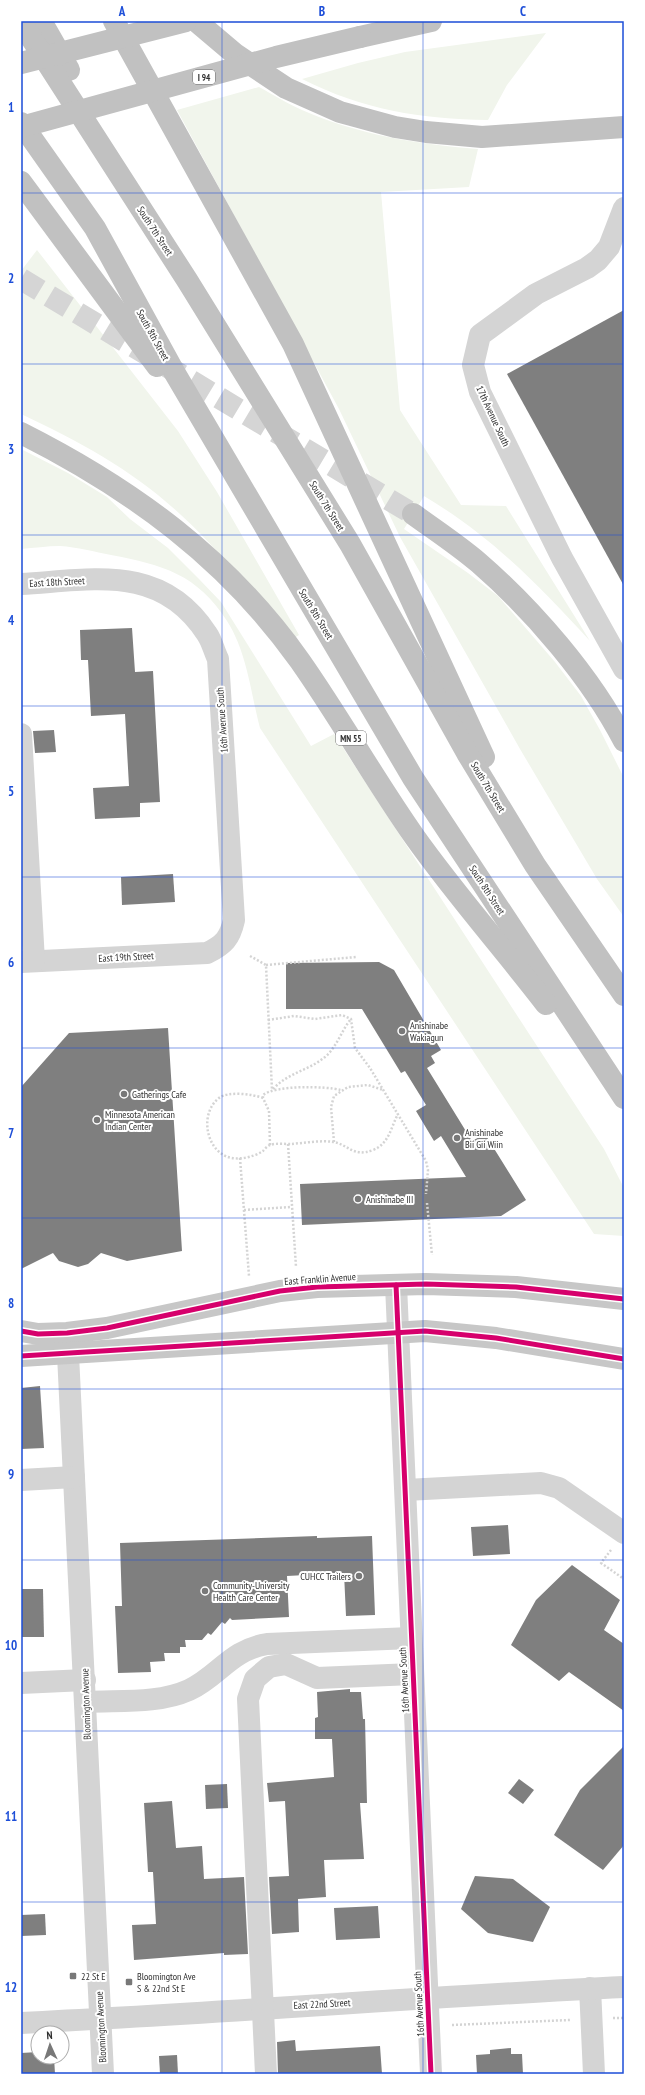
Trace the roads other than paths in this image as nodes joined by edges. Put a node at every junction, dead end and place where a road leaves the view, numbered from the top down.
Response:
1 (41, 21) edge
2 (114, 21) edge
3 (186, 21) edge
4 (196, 21) edge
5 (431, 21) edge
6 (21, 22) edge
7 (21, 63) edge
8 (21, 123) edge
9 (21, 127) edge
10 (624, 127) edge
11 (21, 182) edge
12 (624, 208) edge
13 (187, 280) junction
14 (21, 433) edge
15 (223, 456) junction
16 (413, 514) tunnel mouth
17 (93, 580) joint
18 (21, 584) edge
19 (624, 669) edge
20 (21, 734) edge
21 (624, 741) edge
22 (22, 774) edge
23 (534, 865) junction
24 (227, 941) joint
25 (28, 961) edge
26 (624, 995) edge
27 (624, 1098) edge
28 (624, 1103) edge
29 (396, 1285) junction
30 (624, 1299) edge
31 (21, 1331) edge
32 (397, 1334) junction
33 (67, 1344) junction
34 (21, 1356) edge
35 (624, 1359) edge
36 (74, 1477) junction
37 (21, 1480) edge
38 (406, 1490) junction
39 (618, 1540) edge
40 (411, 1638) junction
41 (413, 1674) junction
42 (85, 1680) junction
43 (21, 1683) edge
44 (86, 1702) junction
45 (624, 1987) edge
46 (590, 1988) junction
47 (428, 1998) junction
48 (263, 2008) junction
49 (101, 2019) junction
50 (21, 2023) edge
51 (103, 2074) edge
52 (266, 2074) edge
53 (431, 2074) edge
54 (594, 2074) edge

1 - 13 highway
2 - 23 highway
3 - 7 highway, bridge
4 - 10 highway
5 - 9 highway, I 94, bridge
6 - 13 highway, South 7th Street
8 - 15 highway, South 8th Street
11 - 15 highway
12 - 19 street, 17th Avenue South
13 - 23 highway, South 7th Street
14 - 28 highway, MN 55
15 - 27 highway, South 8th Street
16 - 21 highway
17 - 18 street, East 18th Street
17 - 24 street, 16th Avenue South
20 - 22 street
22 - 25 street
23 - 26 highway, South 7th Street
24 - 25 street, East 19th Street
29 - 30 main road, East Franklin Avenue
29 - 32 street, 16th Avenue South
29 - 33 main road, East Franklin Avenue
31 - 33 main road, East Franklin Avenue
32 - 33 main road, East Franklin Avenue
32 - 35 main road, East Franklin Avenue
32 - 38 street, 16th Avenue South
33 - 34 main road, East Franklin Avenue
33 - 36 street, Bloomington Avenue
36 - 37 street
36 - 42 street, Bloomington Avenue
38 - 39 street
38 - 40 street, 16th Avenue South
40 - 41 street, 16th Avenue South
40 - 44 street
41 - 47 street, 16th Avenue South
41 - 48 street
42 - 43 street
42 - 44 street, Bloomington Avenue
44 - 49 street, Bloomington Avenue
45 - 46 street, East 22nd Street
46 - 47 street, East 22nd Street
46 - 54 street
47 - 48 street, East 22nd Street
47 - 53 street, 16th Avenue South
48 - 49 street, East 22nd Street
48 - 52 street
49 - 50 street, East 22nd Street
49 - 51 street, Bloomington Avenue

